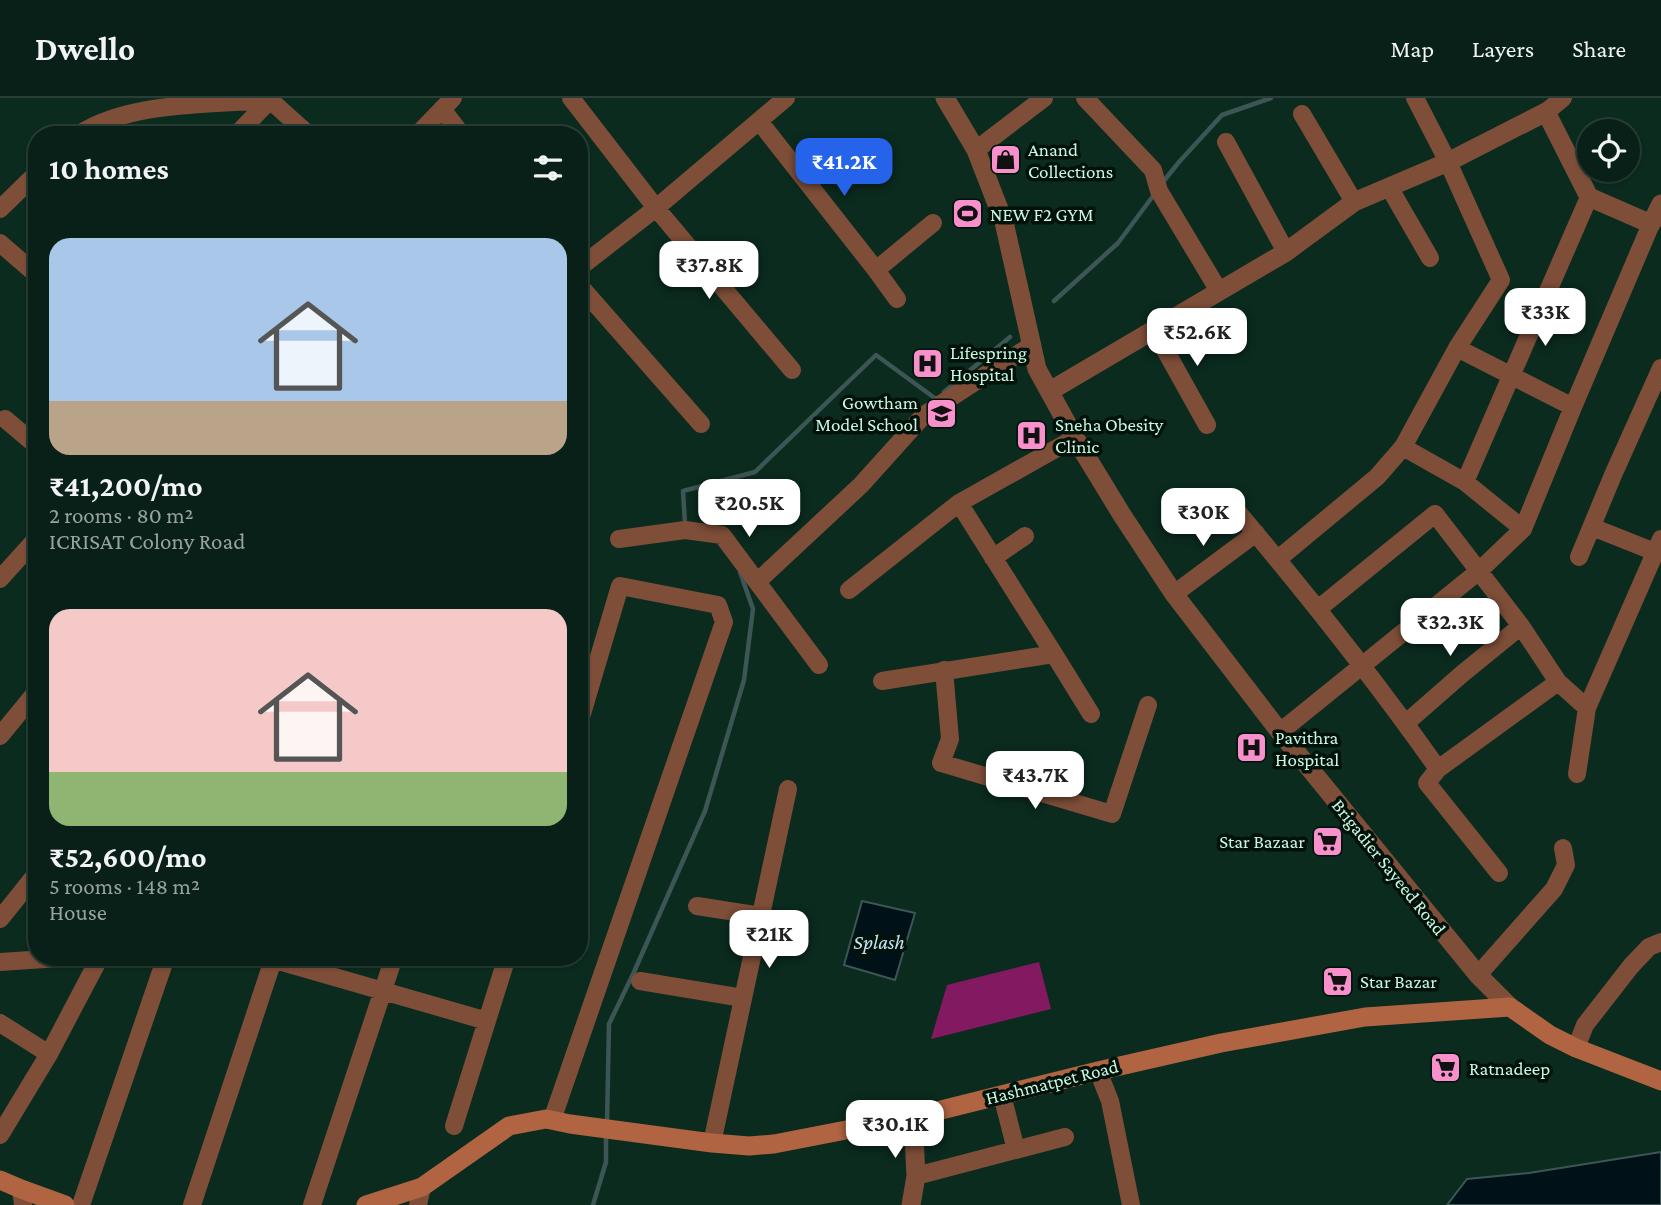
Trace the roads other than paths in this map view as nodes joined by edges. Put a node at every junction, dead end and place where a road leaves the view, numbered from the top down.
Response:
1 (571, 98) edge
2 (786, 98) edge
3 (945, 98) edge
4 (1044, 98) edge
5 (1085, 98) edge
6 (1415, 98) edge
7 (1563, 98) edge
8 (271, 99) edge
9 (447, 104) edge
10 (1546, 112) junction
11 (1302, 114) dead end
12 (759, 121) junction
13 (91, 126) edge
14 (245, 126) edge
15 (300, 126) edge
16 (426, 126) edge
17 (458, 126) edge
18 (1226, 142) dead end
19 (976, 150) junction
20 (1448, 162) junction
21 (28, 182) edge
22 (1389, 187) junction
23 (1589, 197) junction
24 (1354, 202) junction
25 (1661, 204) edge
26 (656, 208) junction
27 (0, 209) edge
28 (933, 223) dead end
29 (1651, 224) junction
30 (0, 243) edge
31 (1286, 253) junction
32 (1430, 258) dead end
33 (588, 261) edge
34 (28, 267) edge
35 (876, 271) junction
36 (1219, 291) junction
37 (588, 295) edge
38 (897, 299) dead end
39 (1154, 330) junction
40 (1032, 345) junction
41 (1457, 348) junction
42 (1661, 368) edge
43 (792, 370) dead end
44 (1512, 377) junction
45 (1050, 391) junction
46 (1656, 391) edge
47 (1573, 407) junction
48 (5, 419) dead end
49 (701, 424) dead end
50 (1207, 425) dead end
51 (28, 438) edge
52 (1075, 438) junction
53 (1403, 447) junction
54 (1465, 482) junction
55 (959, 503) junction
56 (1236, 510) dead end
57 (1591, 527) junction
58 (1523, 529) junction
59 (1256, 533) junction
60 (1025, 536) dead end
61 (619, 539) dead end
62 (1658, 545) edge
63 (28, 548) edge
64 (1579, 557) dead end
65 (993, 558) junction
66 (1278, 559) junction
67 (1479, 571) junction
68 (0, 579) edge
69 (758, 582) junction
70 (849, 590) dead end
71 (1174, 594) junction
72 (1318, 609) junction
73 (1521, 626) junction
74 (1054, 654) junction
75 (819, 665) dead end
76 (1361, 666) junction
77 (944, 670) junction
78 (882, 681) dead end
79 (1558, 682) junction
80 (588, 694) edge
81 (28, 702) edge
82 (1148, 705) dead end
83 (1587, 708) junction
84 (1091, 714) dead end
85 (1406, 723) junction
86 (1280, 732) junction
87 (0, 736) edge
88 (1438, 769) junction
89 (1577, 774) dead end
90 (788, 789) dead end
91 (1563, 848) dead end
92 (1499, 873) dead end
93 (28, 884) edge
94 (697, 906) dead end
95 (761, 916) junction
96 (0, 919) edge
97 (1661, 942) edge
98 (28, 960) edge
99 (0, 962) edge
100 (95, 966) edge
101 (163, 966) edge
102 (268, 966) edge
103 (298, 966) edge
104 (391, 966) edge
105 (504, 966) edge
106 (1478, 975) junction
107 (640, 981) dead end
108 (384, 991) junction
109 (743, 998) junction
110 (1510, 1007) junction
111 (487, 1021) junction
112 (0, 1023) edge
113 (1576, 1048) junction
114 (49, 1054) junction
115 (1098, 1070) junction
116 (1661, 1081) edge
117 (1002, 1095) junction
118 (912, 1117) junction
119 (561, 1122) junction
120 (454, 1126) dead end
121 (0, 1135) edge
122 (1065, 1138) dead end
123 (712, 1143) junction
124 (1016, 1150) junction
125 (916, 1176) junction
126 (0, 1180) edge
127 (420, 1196) edge
128 (22, 1197) edge
129 (65, 1205) edge
130 (81, 1205) edge
131 (192, 1205) edge
132 (312, 1205) edge
133 (366, 1205) edge
134 (911, 1205) edge
135 (1131, 1205) edge

1 - 26 street
2 - 12 street
3 - 19 street, Brigadier Sayeed Road
4 - 19 street
5 - 36 street
6 - 20 street
7 - 10 street
8 - 13 street
8 - 14 street
8 - 15 street
9 - 16 street
9 - 17 street
10 - 20 street
10 - 23 street
11 - 24 street
12 - 26 street
12 - 35 street
18 - 31 street
19 - 40 street, Brigadier Sayeed Road
20 - 22 street
20 - 41 street
21 - 27 street
22 - 24 street
22 - 32 street
23 - 29 street
23 - 44 street
24 - 31 street
25 - 29 street
26 - 33 street
26 - 43 street
28 - 35 street
29 - 47 street
30 - 34 street
31 - 36 street
35 - 38 street
36 - 39 street
37 - 49 street
39 - 45 street
39 - 50 street
40 - 45 street, Brigadier Sayeed Road
40 - 69 street
41 - 44 street
41 - 53 street
42 - 46 street
44 - 47 street
44 - 54 street
45 - 52 street, Brigadier Sayeed Road
46 - 57 street
47 - 58 street
48 - 51 street
52 - 55 street
52 - 71 street, Brigadier Sayeed Road
53 - 54 street
53 - 66 street
54 - 58 street
55 - 65 street
55 - 70 street
56 - 59 street
57 - 62 street
57 - 64 street
58 - 67 street
59 - 66 street
59 - 71 street
60 - 65 street
61 - 69 street
62 - 83 street
63 - 68 street
65 - 74 street
66 - 72 street
67 - 72 street
67 - 73 street
67 - 76 street
69 - 75 street
71 - 86 street, Brigadier Sayeed Road
72 - 76 street
73 - 79 street
73 - 85 street
74 - 77 street
74 - 84 street
76 - 85 street
76 - 86 street
77 - 78 street
77 - 82 street
79 - 83 street
79 - 88 street
80 - 119 street
81 - 87 street
83 - 89 street
85 - 88 street
86 - 106 street, Brigadier Sayeed Road
88 - 92 street
90 - 95 street
91 - 106 street
93 - 96 street
94 - 95 street
95 - 109 street
97 - 113 street
98 - 99 street
100 - 114 street
101 - 130 street
102 - 131 street
103 - 108 street
104 - 108 street
105 - 111 street
106 - 110 street, Brigadier Sayeed Road
107 - 109 street
108 - 111 street
108 - 132 street
109 - 123 street
110 - 113 main road
110 - 115 main road, Hashmatpet Road
111 - 120 street
112 - 114 street
113 - 116 main road
114 - 121 street
115 - 117 main road, Hashmatpet Road
115 - 135 street
117 - 118 main road, Hashmatpet Road
117 - 124 street
118 - 123 main road, Hashmatpet Road
118 - 125 street
119 - 123 main road, Hashmatpet Road
119 - 127 main road, Hashmatpet Road
122 - 124 street
124 - 125 street
125 - 134 street
126 - 128 main road
127 - 133 main road, Hashmatpet Road
128 - 129 main road

